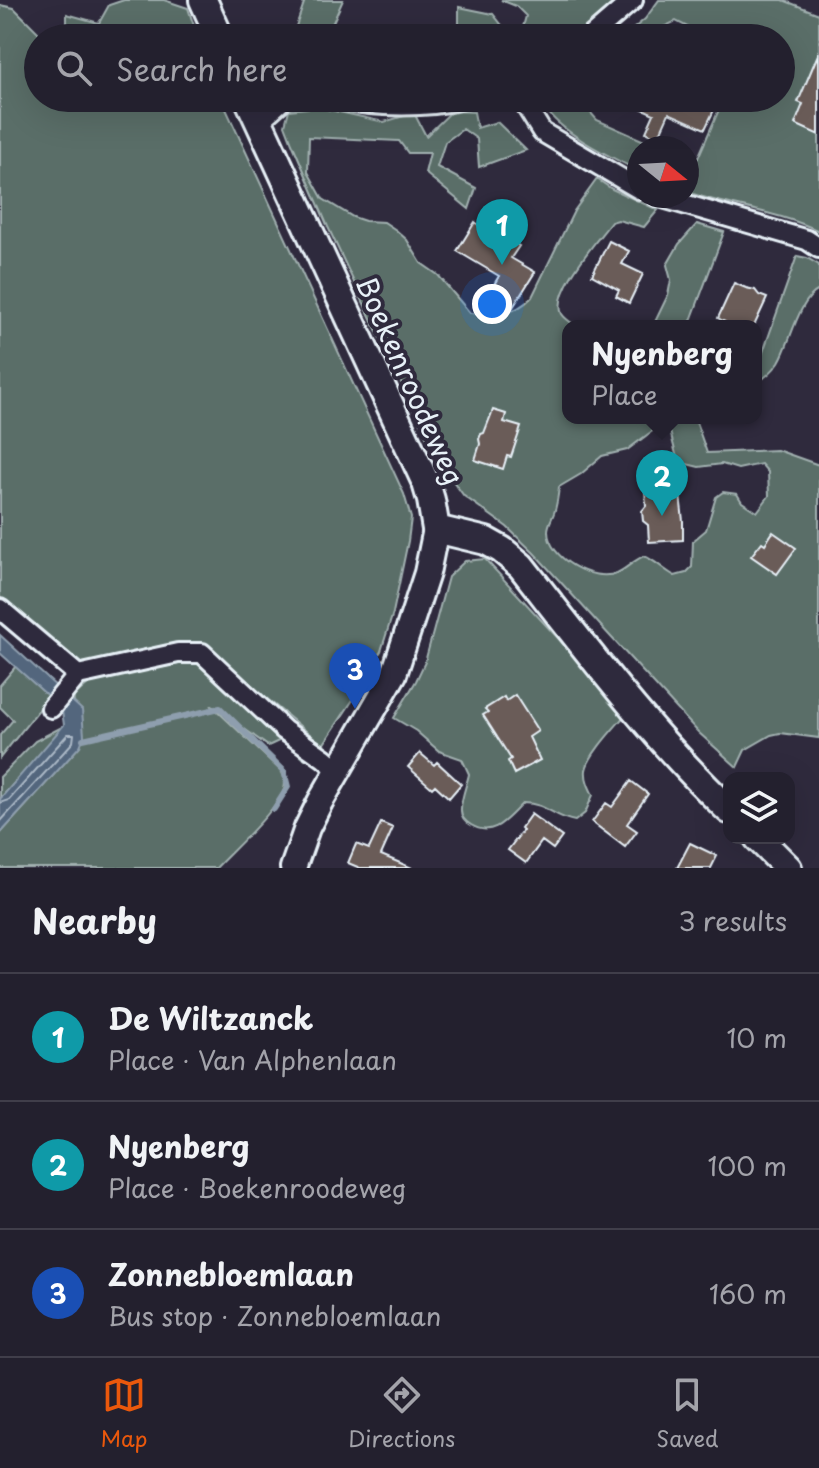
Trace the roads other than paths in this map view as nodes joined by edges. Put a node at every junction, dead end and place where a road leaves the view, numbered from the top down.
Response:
1 (203, 0) edge
2 (633, 0) edge
3 (214, 24) edge
4 (605, 24) edge
5 (254, 112) edge
6 (530, 112) edge
7 (627, 182) edge
8 (697, 208) edge
9 (819, 248) edge
10 (436, 529) junction
11 (0, 609) edge
12 (72, 683) junction
13 (51, 708) dead end
14 (338, 770) junction
15 (723, 804) edge
16 (764, 844) edge
17 (293, 868) edge
18 (788, 868) edge

1 - 3 main road
2 - 4 street
5 - 10 main road, Boekenroodeweg
6 - 7 street
8 - 9 street
10 - 14 street
10 - 15 main road, Boekenroodeweg
11 - 12 street
12 - 13 street
12 - 14 street
14 - 17 street
16 - 18 main road

